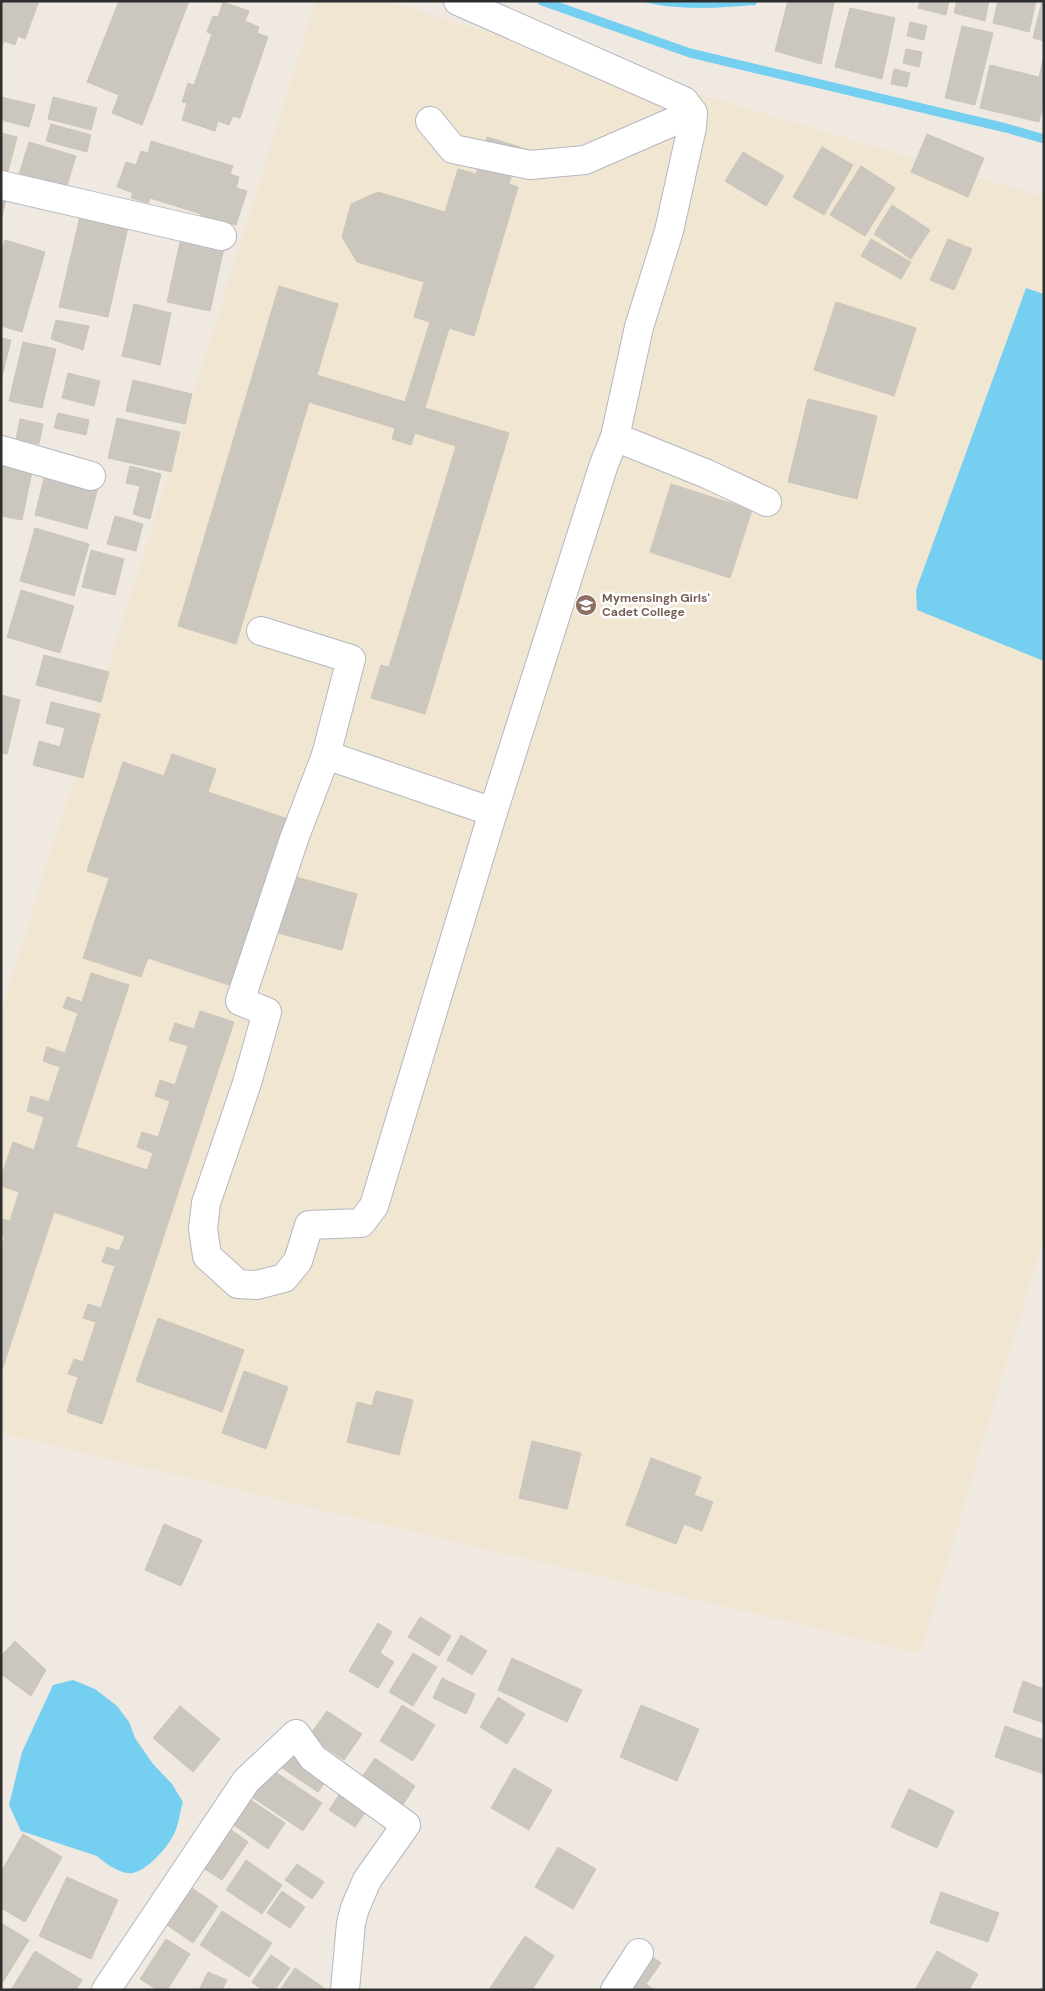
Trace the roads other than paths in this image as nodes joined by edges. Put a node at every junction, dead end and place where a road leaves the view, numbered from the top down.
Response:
1 (458, 1) edge
2 (430, 120) dead end
3 (692, 120) junction
4 (1, 185) edge
5 (222, 236) dead end
6 (615, 437) junction
7 (1, 450) edge
8 (91, 476) dead end
9 (767, 502) dead end
10 (261, 631) dead end
11 (326, 755) junction
12 (493, 812) junction
13 (639, 1953) dead end
14 (106, 1990) edge
15 (345, 1990) edge
16 (614, 1990) edge

1 - 3 street
2 - 3 street
3 - 6 street
4 - 5 street
6 - 9 street
6 - 12 street
7 - 8 street
10 - 11 street
11 - 12 street
11 - 12 street
13 - 16 street
14 - 15 street

